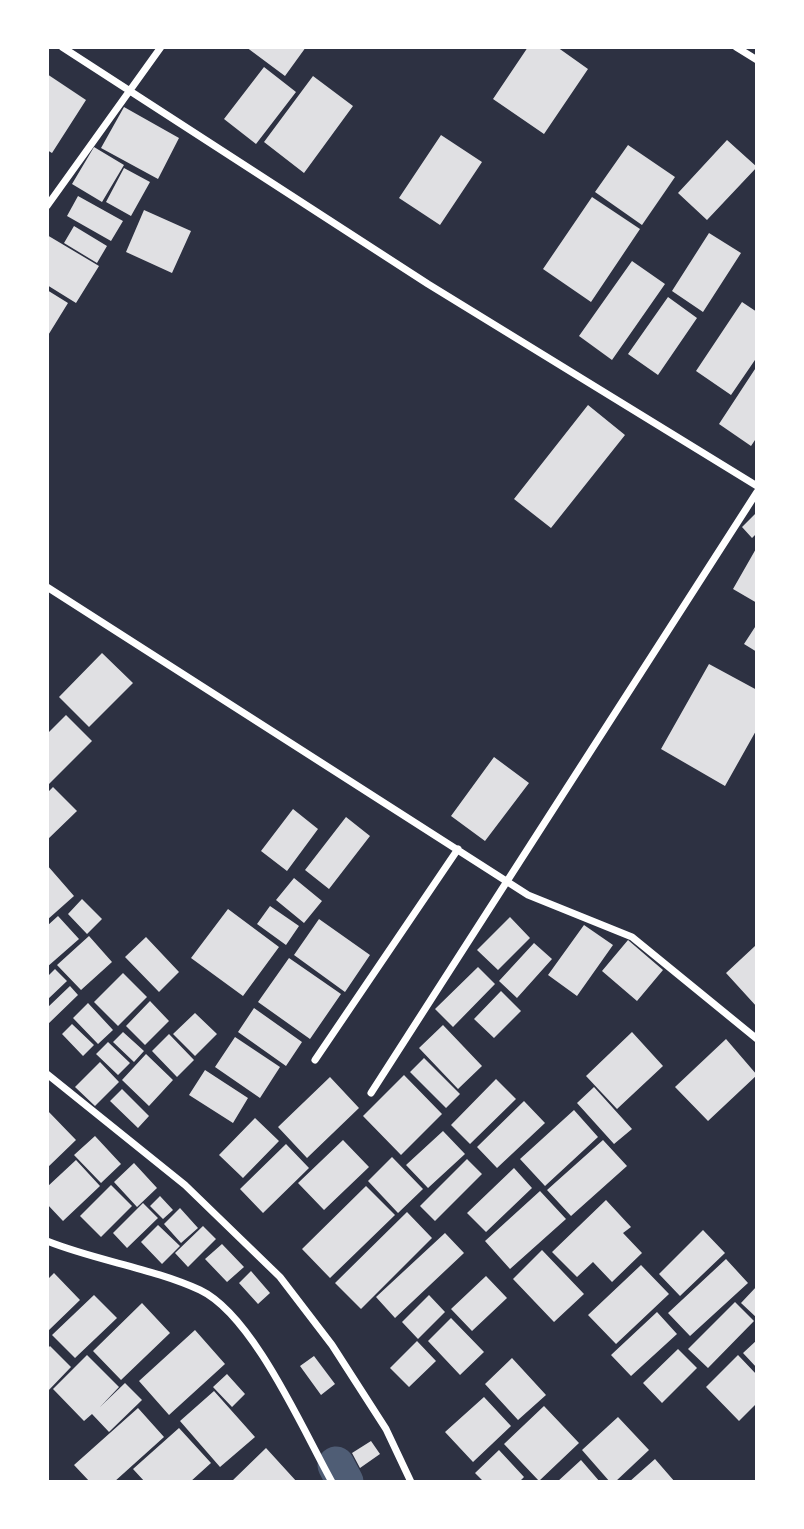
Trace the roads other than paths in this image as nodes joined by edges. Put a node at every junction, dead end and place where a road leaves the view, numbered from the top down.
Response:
1 (62, 47) edge
2 (161, 47) edge
3 (736, 47) edge
4 (757, 60) edge
5 (130, 93) junction
6 (47, 206) edge
7 (757, 486) edge
8 (757, 492) edge
9 (47, 587) edge
10 (458, 849) junction
11 (508, 881) junction
12 (757, 1039) edge
13 (315, 1060) dead end
14 (47, 1073) edge
15 (371, 1093) dead end
16 (47, 1241) edge
17 (332, 1482) edge
18 (411, 1482) edge

1 - 5 street
2 - 5 street
3 - 4 street
5 - 6 street
5 - 7 street
8 - 11 street
9 - 10 street
10 - 11 street
10 - 13 street
11 - 12 street
11 - 15 street
14 - 18 street
16 - 17 street

